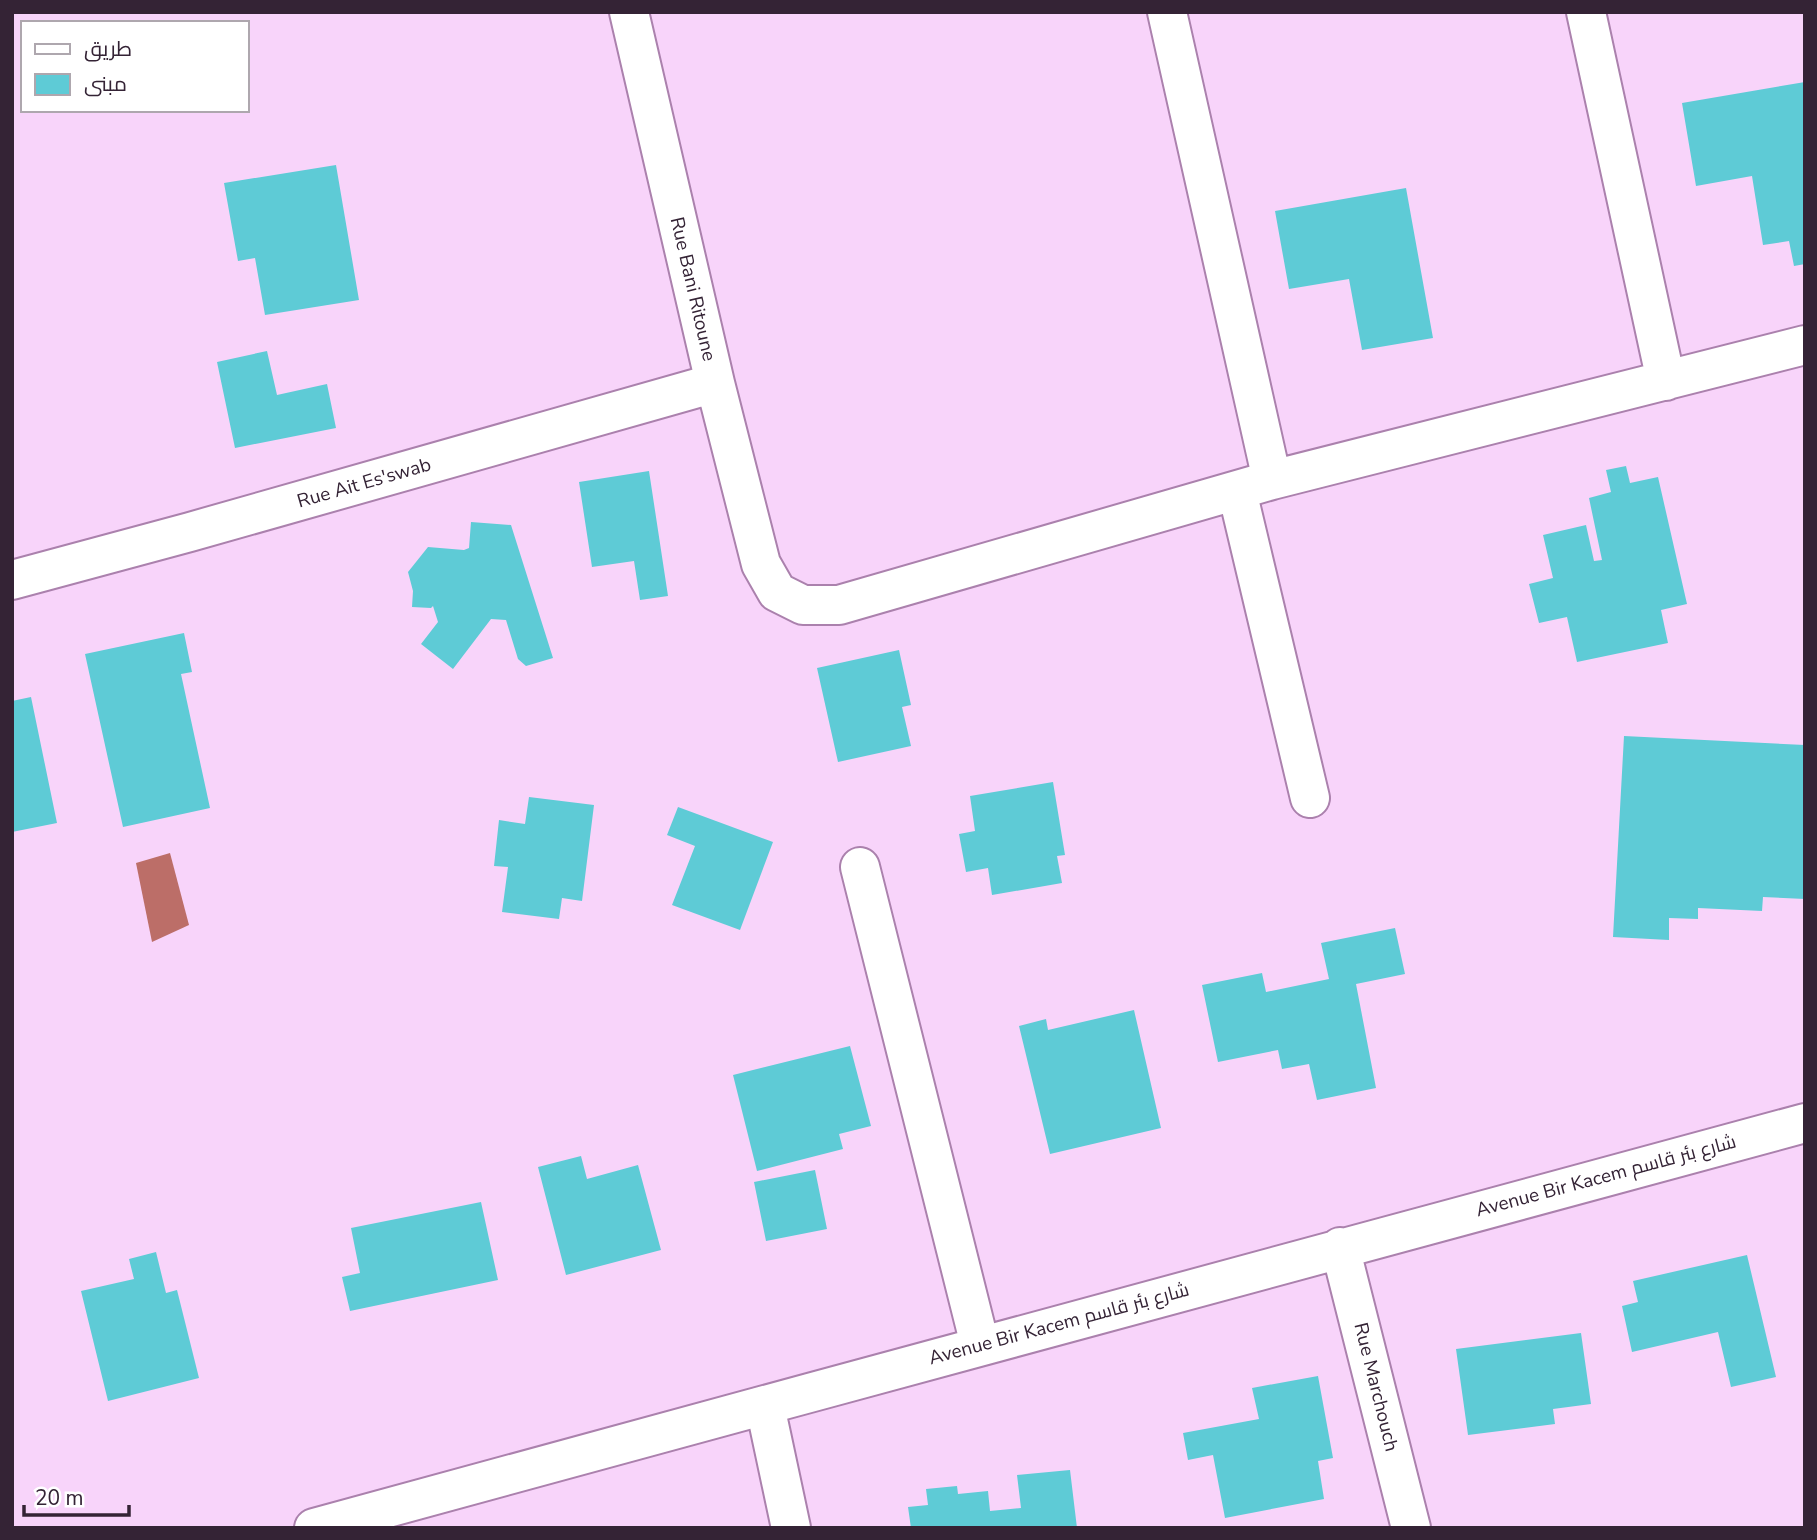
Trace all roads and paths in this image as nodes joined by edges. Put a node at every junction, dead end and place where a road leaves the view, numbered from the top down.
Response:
1 (629, 12) edge
2 (1167, 12) edge
3 (1586, 12) edge
4 (1805, 345) edge
5 (1666, 382) junction
6 (715, 383) junction
7 (1254, 485) junction
8 (12, 580) edge
9 (1310, 799) dead end
10 (860, 867) dead end
11 (1805, 1123) edge
12 (1340, 1247) junction
13 (980, 1345) junction
14 (765, 1406) junction
15 (314, 1528) edge
16 (791, 1528) edge
17 (1411, 1528) edge

1 - 6 street, Rue Bani Ritoune
2 - 7 street
3 - 5 street
4 - 5 street, Rue Bani Ritoune
5 - 7 street, Rue Bani Ritoune
6 - 7 street, Rue Bani Ritoune
6 - 8 street, Rue Ait Es'swab
7 - 9 street
10 - 13 street
11 - 12 street, Avenue Bir Kacem شارع بئر قاسم
12 - 13 street, Avenue Bir Kacem شارع بئر قاسم
12 - 17 street, Rue Marchouch
13 - 14 street, Avenue Bir Kacem شارع بئر قاسم
14 - 15 street, Avenue Bir Kacem شارع بئر قاسم
14 - 16 street

